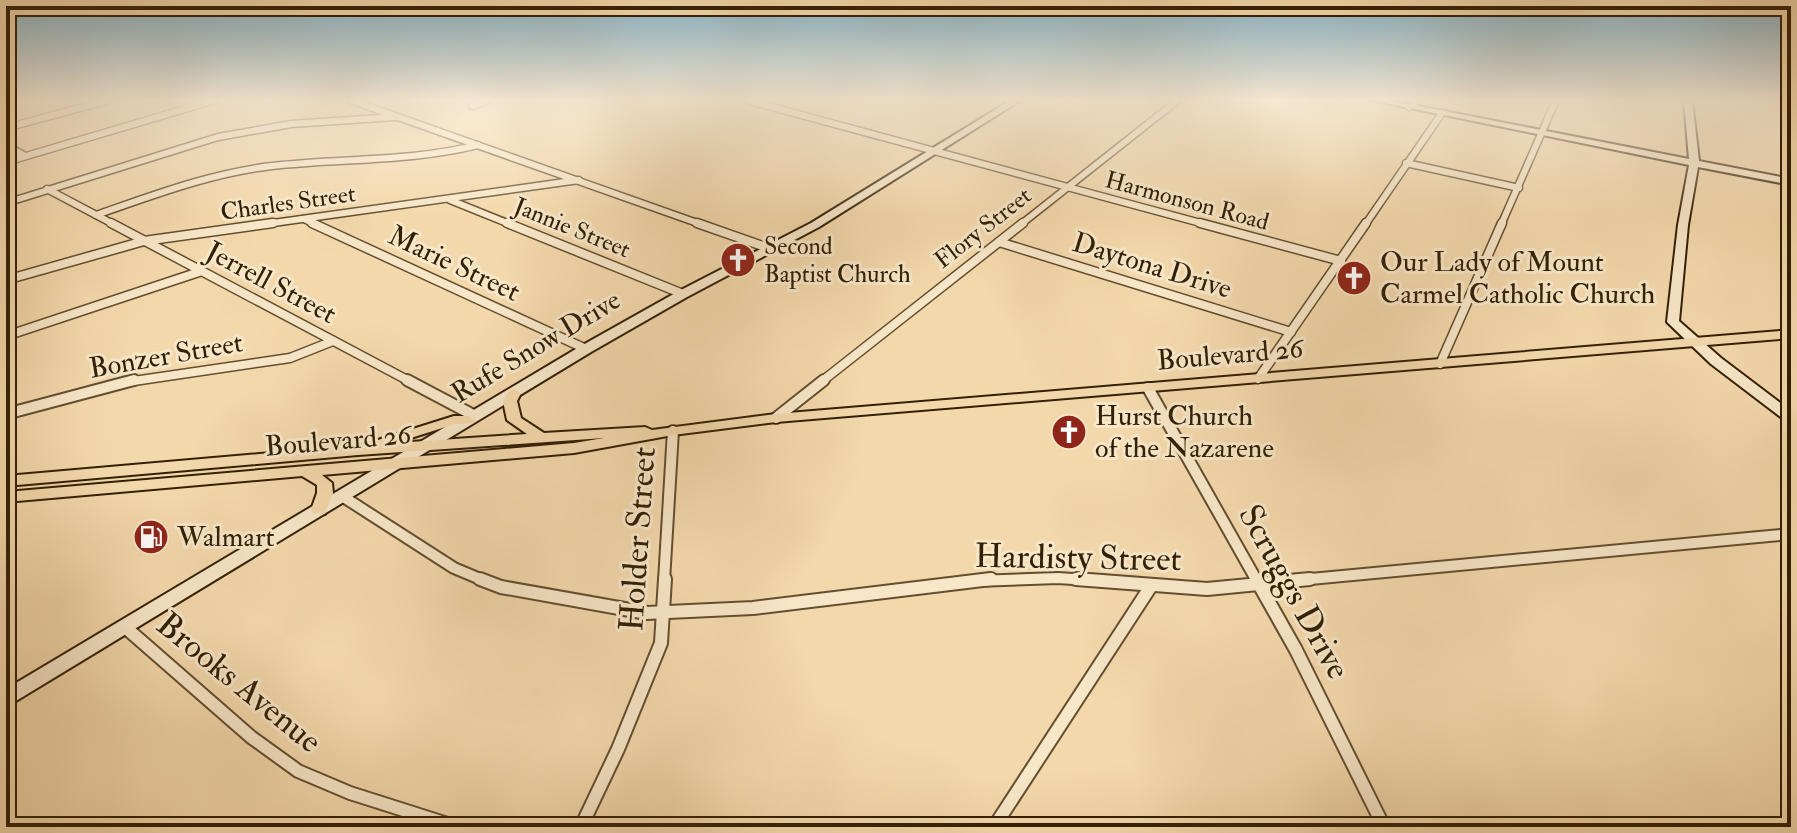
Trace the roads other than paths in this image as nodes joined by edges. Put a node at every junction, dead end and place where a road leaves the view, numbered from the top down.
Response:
1 (83, 139) edge
2 (211, 139) edge
3 (461, 139) edge
4 (890, 139) edge
5 (954, 139) edge
6 (1129, 139) edge
7 (1423, 139) edge
8 (1540, 139) edge
9 (1573, 139) edge
10 (1692, 139) edge
11 (6, 145) edge
12 (478, 145) junction
13 (935, 151) junction
14 (25, 156) junction
15 (6, 162) edge
16 (1406, 163) junction
17 (1694, 163) junction
18 (579, 180) junction
19 (1791, 182) edge
20 (1068, 187) junction
21 (1519, 188) junction
22 (47, 189) junction
23 (447, 199) junction
24 (6, 203) edge
25 (96, 215) junction
26 (304, 219) junction
27 (144, 241) junction
28 (999, 242) junction
29 (771, 249) junction
30 (1341, 261) junction
31 (202, 271) junction
32 (6, 280) edge
33 (683, 294) junction
34 (1291, 332) junction
35 (1791, 334) edge
36 (6, 336) edge
37 (333, 341) junction
38 (1693, 342) junction
39 (586, 349) junction
40 (1440, 364) junction
41 (1258, 379) junction
42 (1148, 388) junction
43 (514, 393) junction
44 (6, 414) edge
45 (472, 418) junction
46 (776, 418) junction
47 (1791, 418) edge
48 (673, 431) junction
49 (542, 437) junction
50 (424, 447) junction
51 (358, 450) junction
52 (400, 461) junction
53 (303, 470) junction
54 (99, 473) junction
55 (6, 481) edge
56 (88, 489) junction
57 (342, 496) junction
58 (6, 497) edge
59 (319, 510) junction
60 (1791, 534) edge
61 (1260, 584) junction
62 (1151, 586) junction
63 (665, 611) junction
64 (125, 627) junction
65 (6, 699) edge
66 (457, 827) edge
67 (581, 827) edge
68 (994, 827) edge
69 (1384, 827) edge

1 - 14 street
2 - 22 street
3 - 12 street
4 - 13 street, Harmonson Road
5 - 13 main road, Rufe Snow Drive
6 - 20 street, Flory Street
7 - 16 street
8 - 21 street
9 - 17 main road
10 - 17 main road
11 - 14 street
12 - 18 street
12 - 25 street
13 - 20 street, Harmonson Road
13 - 29 main road, Rufe Snow Drive
14 - 15 street
16 - 21 street
16 - 30 street
17 - 19 main road
17 - 38 main road
18 - 23 street, Charles Street
18 - 29 street
20 - 28 street, Flory Street
20 - 30 street, Harmonson Road
21 - 40 street
22 - 24 street
22 - 25 street, Jerrell Street
23 - 26 street, Charles Street
23 - 33 street, Jannie Street
25 - 27 street, Jerrell Street
26 - 27 street, Charles Street
26 - 39 street, Marie Street
27 - 31 street, Jerrell Street
27 - 32 street, Charles Street
28 - 34 street, Daytona Drive
28 - 46 street, Flory Street
29 - 33 main road, Rufe Snow Drive
30 - 34 street
31 - 36 street
31 - 37 street, Jerrell Street
33 - 39 main road, Rufe Snow Drive
34 - 41 street
35 - 38 main road, Boulevard 26
37 - 44 street, Bonzer Street
37 - 45 street, Jerrell Street
38 - 40 main road, Boulevard 26
38 - 47 main road
39 - 43 main road, Rufe Snow Drive
40 - 41 main road, Boulevard 26
41 - 42 main road, Boulevard 26
42 - 46 main road, Boulevard 26
42 - 61 street, Scruggs Drive
43 - 45 main road, Rufe Snow Drive
43 - 49 main road
45 - 50 main road, Rufe Snow Drive
45 - 51 main road
46 - 48 main road, Boulevard 26
48 - 49 main road, Boulevard 26
48 - 52 main road, Boulevard 26
48 - 63 street, Holder Street
49 - 50 main road, Boulevard 26
50 - 51 main road, Boulevard 26
50 - 52 main road, Rufe Snow Drive
51 - 54 main road, Boulevard 26
52 - 53 main road, Boulevard 26
52 - 57 main road, Rufe Snow Drive
53 - 56 main road, Boulevard 26
53 - 59 main road
54 - 55 main road, Boulevard 26
54 - 56 main road
56 - 58 main road, Boulevard 26
57 - 59 main road, Rufe Snow Drive
57 - 63 street, Hardisty Street
59 - 64 main road, Rufe Snow Drive
60 - 61 street, Hardisty Street
61 - 62 street, Hardisty Street
61 - 69 street, Scruggs Drive
62 - 63 street, Hardisty Street
62 - 68 street
63 - 67 street, Holder Street
64 - 65 main road, Rufe Snow Drive
64 - 66 street, Brooks Avenue

